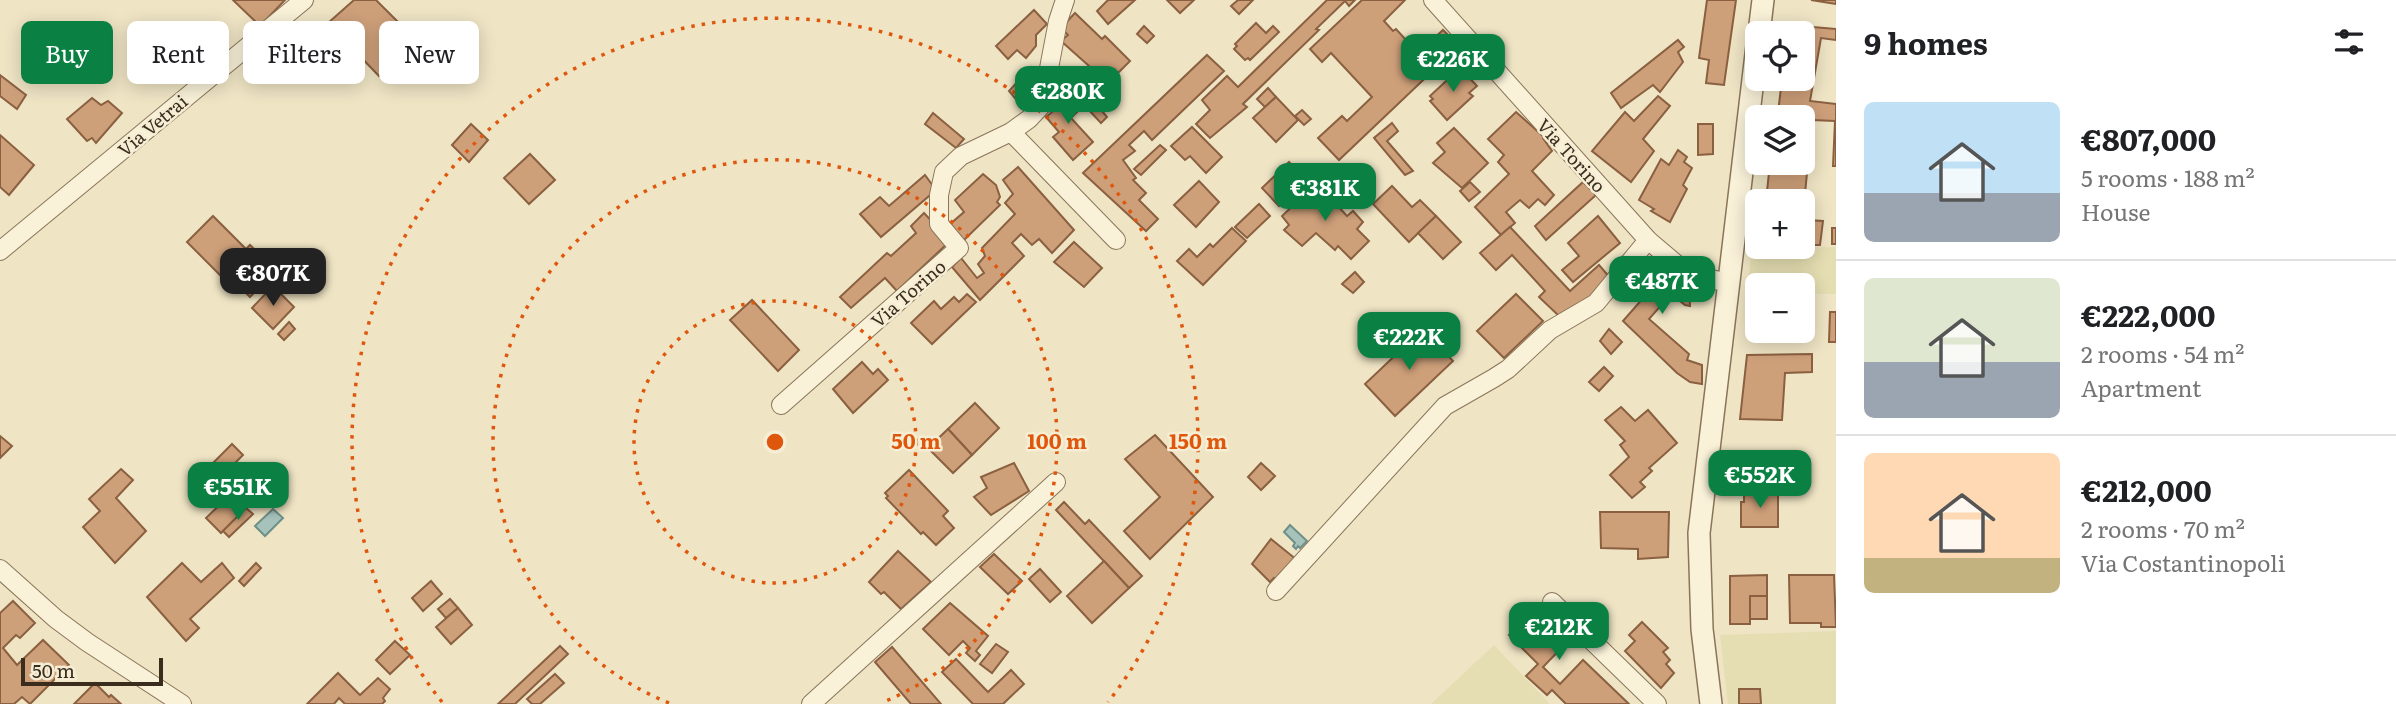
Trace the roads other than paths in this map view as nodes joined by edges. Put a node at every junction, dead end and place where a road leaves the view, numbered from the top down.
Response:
1 (303, 0) edge
2 (1065, 0) edge
3 (1433, 0) edge
4 (1763, 0) edge
5 (1760, 21) edge
6 (1752, 91) edge
7 (1011, 132) junction
8 (1116, 240) dead end
9 (1648, 240) junction
10 (0, 251) edge
11 (1729, 283) junction
12 (780, 405) dead end
13 (1056, 482) dead end
14 (0, 569) edge
15 (1276, 591) dead end
16 (1552, 602) dead end
17 (182, 704) edge
18 (811, 704) edge
19 (1657, 704) edge
20 (1711, 704) edge

1 - 10 street, Via Vetrai
2 - 7 street, Via Torino
3 - 9 street, Via Torino
4 - 5 street
6 - 11 street
7 - 8 street
7 - 12 street, Via Torino
9 - 11 street, Via Torino
9 - 15 street
11 - 20 street
13 - 18 street
14 - 17 street
16 - 19 street

